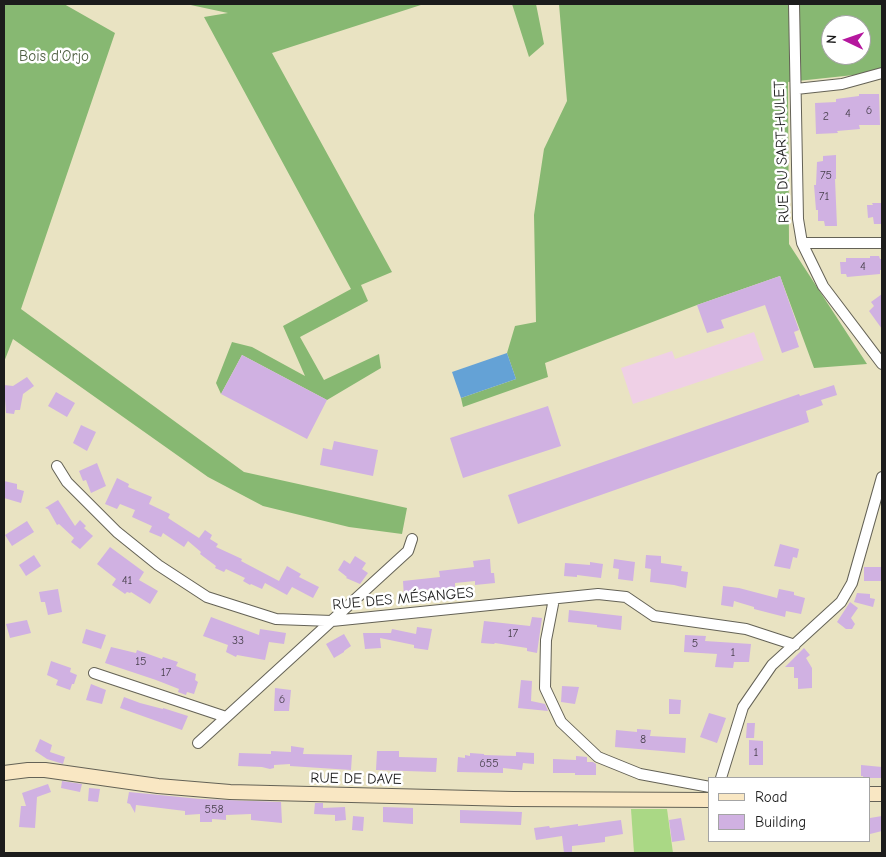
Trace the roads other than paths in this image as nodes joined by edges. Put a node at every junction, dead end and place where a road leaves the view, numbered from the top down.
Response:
1 (794, 4) edge
2 (882, 73) edge
3 (796, 89) junction
4 (882, 243) edge
5 (802, 244) junction
6 (882, 364) edge
7 (57, 466) dead end
8 (882, 477) edge
9 (412, 539) dead end
10 (554, 599) junction
11 (332, 621) junction
12 (795, 645) junction
13 (94, 673) dead end
14 (226, 717) junction
15 (198, 742) dead end
16 (4, 773) edge
17 (721, 777) edge
18 (708, 787) edge
19 (708, 800) edge

1 - 3 street, RUE DU SART-HULET
2 - 3 street
3 - 5 street, RUE DU SART-HULET
4 - 5 street
5 - 6 street, RUE DU SART-HULET
7 - 11 street, RUE DES MÉSANGES
8 - 12 street
9 - 11 street
10 - 11 street, RUE DES MÉSANGES
10 - 12 street, RUE DES MÉSANGES
10 - 18 street
11 - 14 street
12 - 17 street
13 - 14 street
14 - 15 street
16 - 19 main road, RUE DE DAVE

